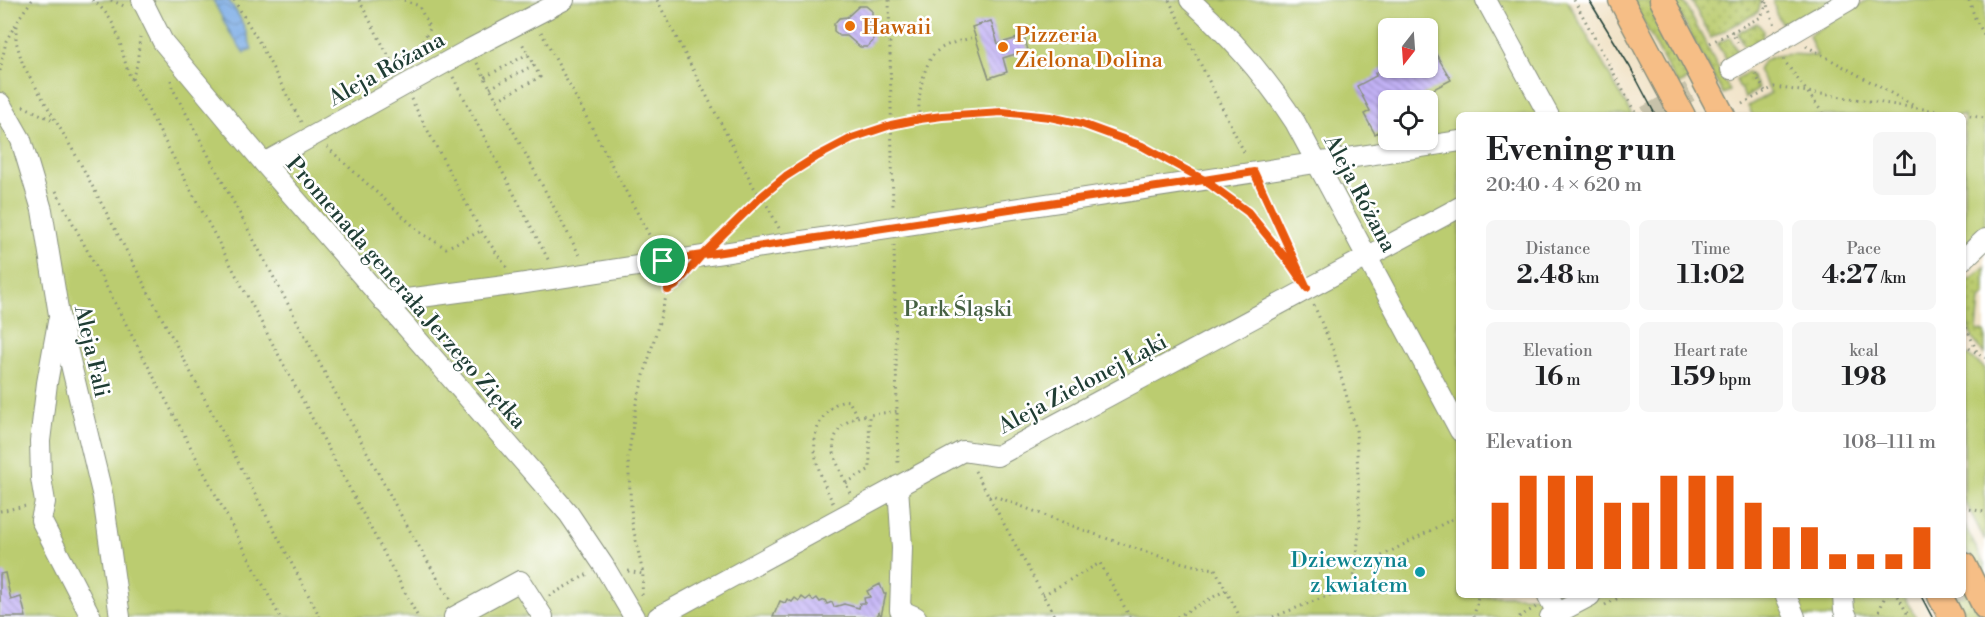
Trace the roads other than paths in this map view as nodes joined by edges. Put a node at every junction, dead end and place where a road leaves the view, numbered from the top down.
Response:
1 (564, 0) edge
2 (1190, 0) edge
3 (1486, 0) edge
4 (1621, 0) edge
5 (1662, 0) edge
6 (1849, 0) edge
7 (146, 8) edge
8 (1731, 69) tunnel mouth
9 (9, 103) edge
10 (1733, 110) edge
11 (1547, 112) edge
12 (1681, 112) edge
13 (1456, 142) edge
14 (1317, 163) junction
15 (264, 164) junction
16 (1456, 209) edge
17 (1985, 239) edge
18 (1368, 256) junction
19 (1966, 257) edge
20 (384, 302) junction
21 (59, 315) junction
22 (1456, 423) edge
23 (898, 486) junction
24 (1966, 569) edge
25 (1549, 598) edge
26 (1586, 598) edge
27 (1787, 598) edge
28 (1843, 598) edge
29 (1941, 598) edge
30 (1985, 607) edge
31 (539, 610) edge
32 (465, 614) edge
33 (1554, 615) edge
34 (91, 617) edge
35 (120, 617) edge
36 (634, 617) edge
37 (658, 617) edge
38 (916, 617) edge
39 (1795, 617) edge
40 (1847, 617) edge
41 (1952, 617) edge

1 - 15 street, Aleja Różana
2 - 14 street, Aleja Różana
3 - 11 street
4 - 12 main road
5 - 10 main road
6 - 8 street
7 - 15 street, Promenada generała Jerzego Ziętka
9 - 21 street, Aleja Fali
13 - 14 street
14 - 18 street, Aleja Różana
14 - 20 street
15 - 20 street, Promenada generała Jerzego Ziętka
16 - 18 street, Aleja Zielonej Łąki
17 - 19 street
18 - 22 street, Aleja Różana
18 - 23 street, Aleja Zielonej Łąki
20 - 36 street, Promenada generała Jerzego Ziętka
21 - 34 street
21 - 35 street, Aleja Fali
23 - 37 street
23 - 38 street
24 - 30 main road
25 - 33 street
26 - 33 street
27 - 39 street
28 - 40 street
29 - 41 main road
31 - 32 street

